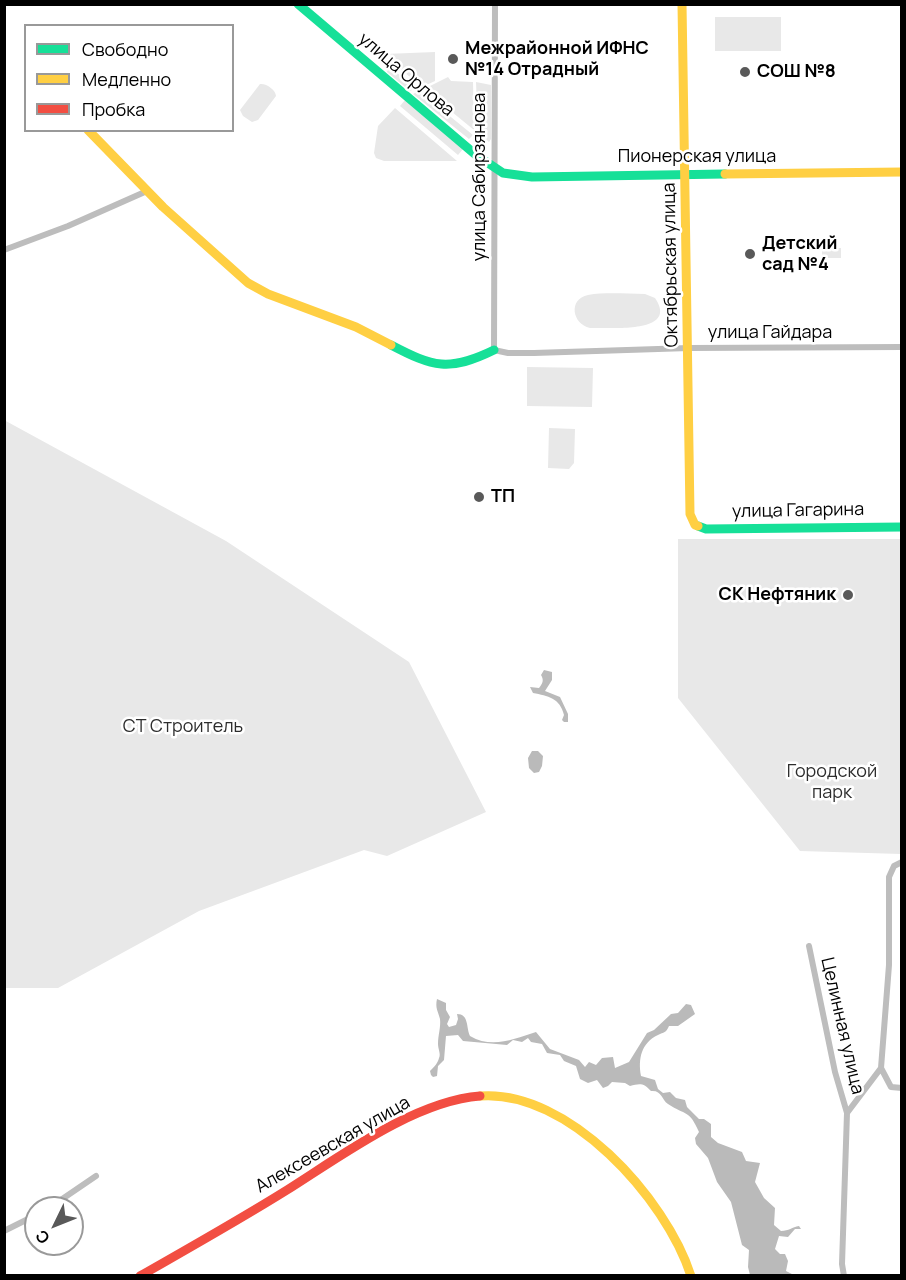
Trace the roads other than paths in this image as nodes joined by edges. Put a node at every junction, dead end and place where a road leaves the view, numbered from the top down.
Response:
1 (298, 4) edge
2 (495, 4) edge
3 (682, 4) edge
4 (90, 132) edge
5 (495, 169) junction
6 (902, 172) edge
7 (686, 174) junction
8 (147, 191) junction
9 (4, 250) edge
10 (902, 347) edge
11 (689, 348) junction
12 (495, 350) junction
13 (695, 525) joint
14 (902, 527) edge
15 (902, 862) edge
16 (809, 946) dead end
17 (881, 1068) junction
18 (902, 1088) edge
19 (847, 1113) junction
20 (96, 1176) dead end
21 (67, 1196) edge
22 (24, 1221) edge
23 (4, 1231) edge
24 (140, 1275) edge
25 (691, 1275) edge
26 (844, 1275) edge

1 - 5 street, улица Орлова
2 - 5 street, улица Сабирзянова
3 - 7 street, Октябрьская улица
4 - 8 street
5 - 7 street, Пионерская улица
5 - 12 street, улица Сабирзянова
6 - 7 street, Пионерская улица
7 - 11 street, Октябрьская улица
8 - 9 street
8 - 12 street
10 - 11 street, улица Гайдара
11 - 12 street, улица Гайдара
11 - 13 street, Октябрьская улица
13 - 14 street, улица Гагарина
15 - 17 street
16 - 19 street, Целинная улица
17 - 18 street
17 - 19 street, Целинная улица
19 - 26 street, Целинная улица
20 - 21 street
22 - 23 street
24 - 25 street, Алексеевская улица

